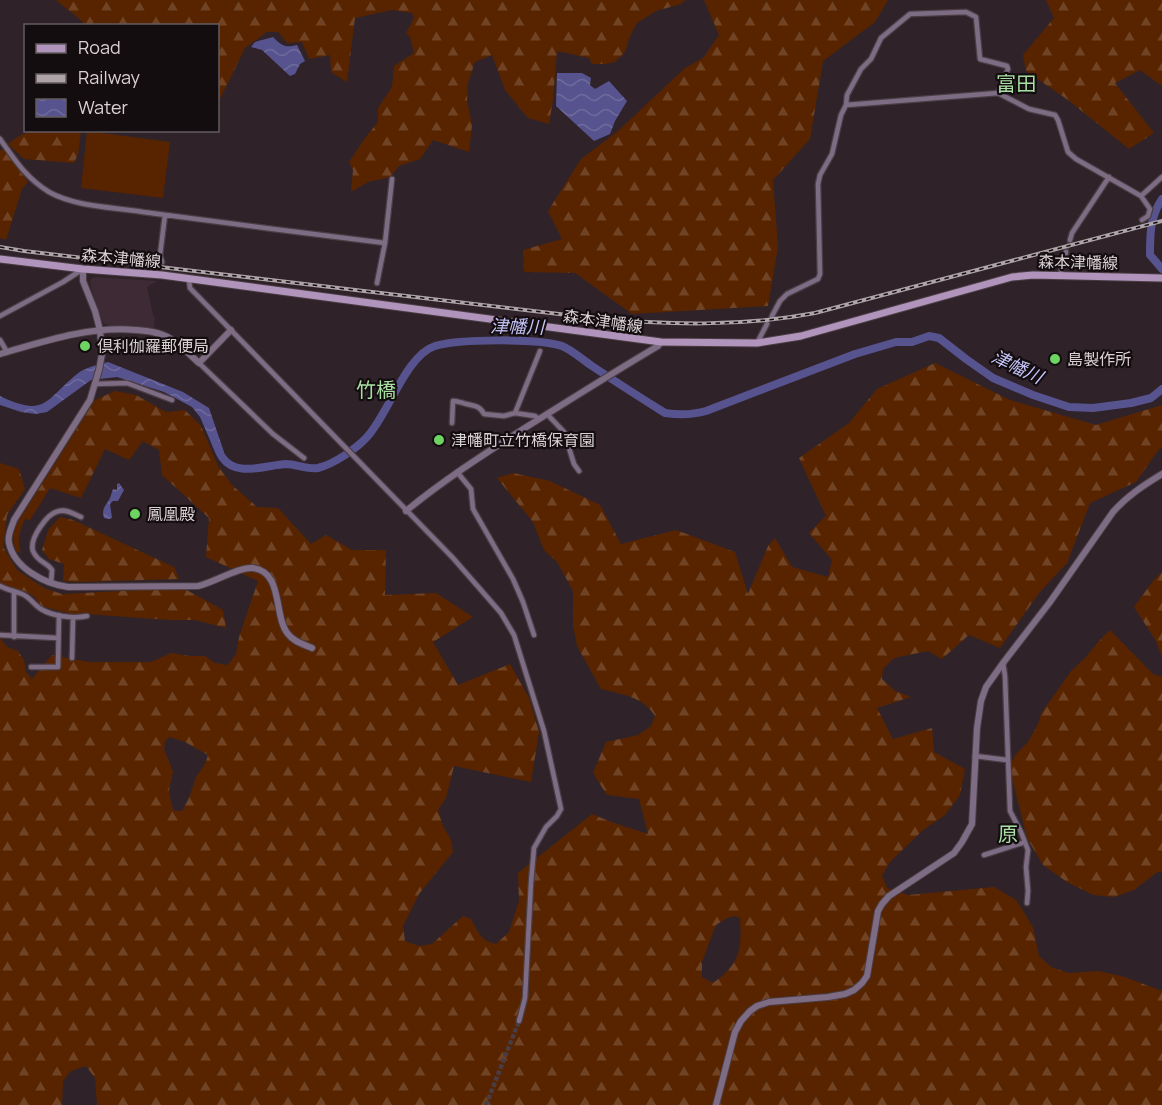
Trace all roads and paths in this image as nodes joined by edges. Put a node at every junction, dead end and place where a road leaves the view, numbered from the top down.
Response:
1 (998, 93) junction
2 (846, 105) junction
3 (0, 138) edge
4 (1109, 177) junction
5 (1162, 177) edge
6 (392, 179) dead end
7 (1141, 196) junction
8 (165, 215) junction
9 (1142, 220) dead end
10 (1070, 240) tunnel mouth
11 (385, 243) junction
12 (1066, 252) tunnel mouth
13 (0, 259) edge
14 (162, 262) dead end
15 (83, 269) junction
16 (1060, 275) junction
17 (1161, 278) edge
18 (189, 280) junction
19 (377, 283) dead end
20 (0, 316) edge
21 (772, 316) dead end
22 (767, 324) dead end
23 (100, 330) junction
24 (231, 330) junction
25 (0, 340) edge
26 (661, 342) junction
27 (757, 343) junction
28 (540, 351) dead end
29 (4, 353) edge
30 (199, 363) junction
31 (95, 384) junction
32 (172, 400) dead end
33 (514, 412) junction
34 (547, 414) junction
35 (539, 419) junction
36 (452, 423) dead end
37 (304, 459) dead end
38 (579, 471) dead end
39 (457, 472) junction
40 (1162, 474) edge
41 (406, 511) junction
42 (81, 517) dead end
43 (51, 583) junction
44 (0, 586) edge
45 (14, 592) junction
46 (59, 615) junction
47 (87, 616) dead end
48 (73, 618) junction
49 (0, 635) edge
50 (534, 635) dead end
51 (14, 637) junction
52 (58, 638) junction
53 (312, 648) dead end
54 (72, 658) dead end
55 (1003, 663) junction
56 (31, 667) dead end
57 (975, 756) junction
58 (1007, 760) junction
59 (1025, 842) junction
60 (984, 855) dead end
61 (1027, 903) dead end
62 (519, 1021) tunnel mouth
63 (716, 1105) edge

1 - 2 street
1 - 2 street
1 - 4 street
2 - 21 street
3 - 8 street
4 - 7 street
4 - 10 street
5 - 7 street
6 - 11 street
7 - 9 street
8 - 11 street
8 - 14 street
11 - 19 street
12 - 16 street
13 - 15 main road, 森本津幡線
15 - 18 main road, 森本津幡線
15 - 20 street
15 - 23 street
16 - 17 main road, 森本津幡線
16 - 27 main road, 森本津幡線
18 - 24 street
18 - 26 main road, 森本津幡線
22 - 27 street
23 - 29 street
23 - 30 street
23 - 31 street
24 - 30 street
24 - 41 street
25 - 29 street
26 - 27 main road, 森本津幡線
26 - 34 street
28 - 33 street
30 - 37 street
31 - 32 street
31 - 43 street
33 - 35 street
33 - 36 street
34 - 35 street
34 - 38 street
35 - 39 street
39 - 41 street
39 - 50 street
40 - 55 street
41 - 62 street
42 - 43 street
43 - 53 street
44 - 45 street
45 - 46 street
45 - 51 street
46 - 48 street
46 - 52 street
47 - 48 street
48 - 54 street
49 - 51 street
51 - 52 street
52 - 56 street
55 - 57 street
55 - 58 street
57 - 58 street
57 - 63 street
58 - 59 street
59 - 60 street
59 - 61 street

